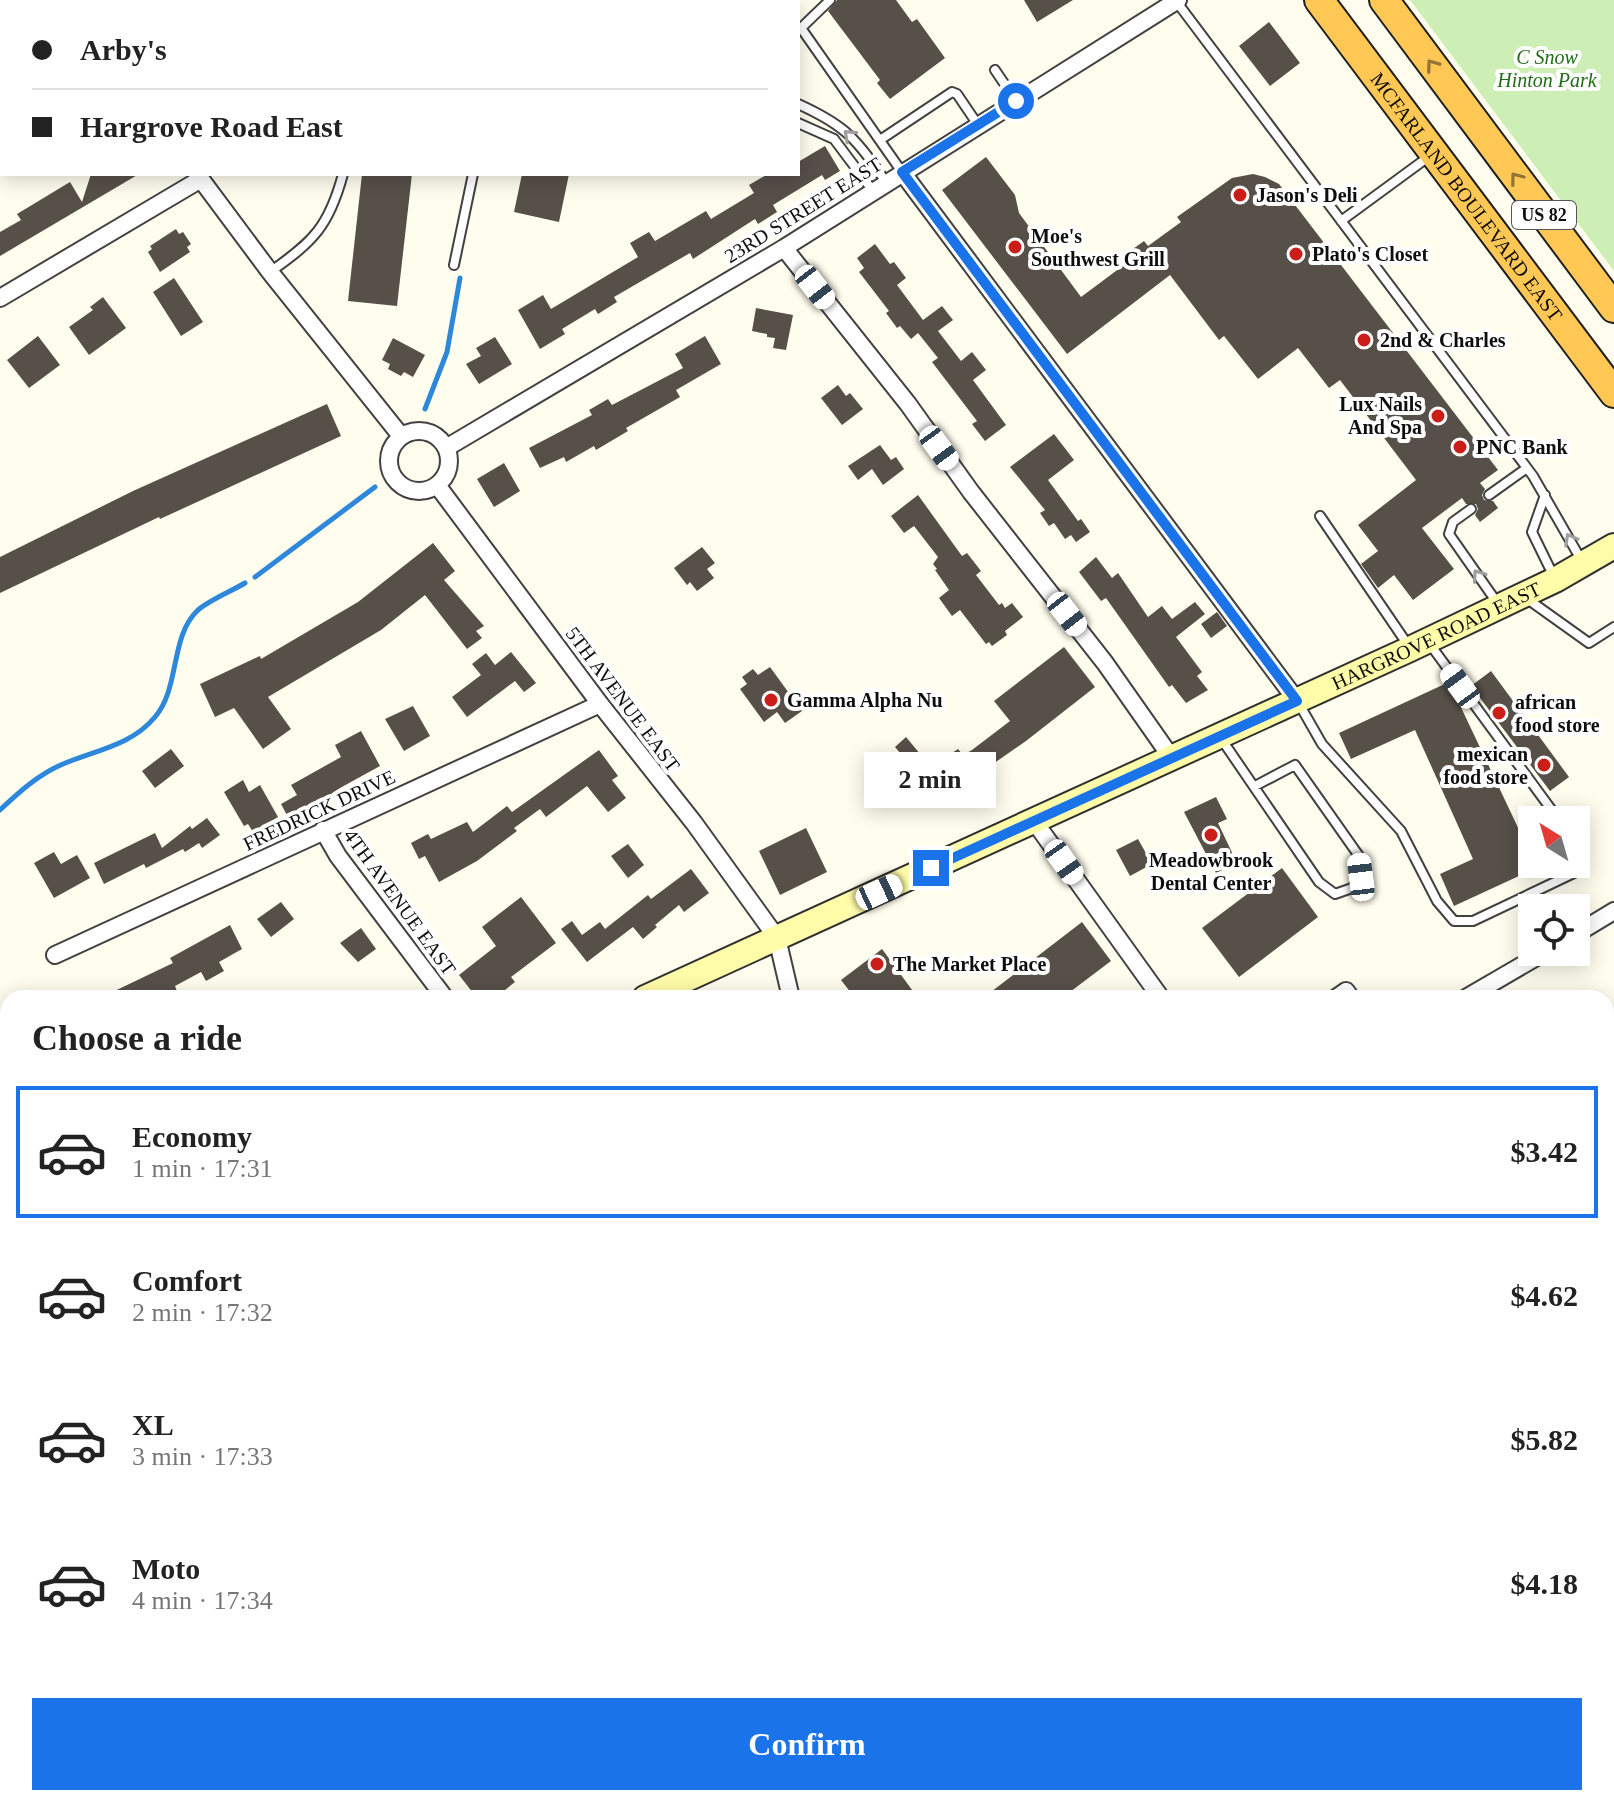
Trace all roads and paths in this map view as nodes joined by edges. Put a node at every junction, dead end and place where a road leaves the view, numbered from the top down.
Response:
1 (830, 0) edge
2 (1319, 0) edge
3 (1177, 1) edge
4 (1384, 3) edge
5 (995, 70) dead end
6 (1016, 101) junction
7 (800, 105) edge
8 (800, 124) edge
9 (978, 125) junction
10 (880, 140) junction
11 (1433, 152) junction
12 (902, 172) junction
13 (342, 176) edge
14 (473, 176) edge
15 (199, 177) edge
16 (880, 186) junction
17 (1341, 221) junction
18 (784, 248) junction
19 (454, 265) dead end
20 (270, 272) junction
21 (0, 298) edge
22 (1614, 308) edge
23 (1614, 393) edge
24 (401, 436) junction
25 (446, 448) junction
26 (1527, 468) junction
27 (437, 485) junction
28 (1489, 495) dead end
29 (1545, 495) junction
30 (1471, 509) dead end
31 (1320, 516) dead end
32 (1614, 546) edge
33 (1584, 563) junction
34 (1555, 580) junction
35 (1522, 595) junction
36 (1499, 606) junction
37 (1610, 630) edge
38 (1614, 641) edge
39 (1419, 645) junction
40 (1297, 701) junction
41 (600, 704) junction
42 (1219, 736) junction
43 (1171, 757) junction
44 (1255, 786) junction
45 (1548, 806) edge
46 (1034, 821) junction
47 (323, 830) junction
48 (1563, 878) edge
49 (1614, 911) edge
50 (1590, 926) edge
51 (777, 938) junction
52 (55, 955) dead end
53 (1521, 966) edge
54 (439, 990) edge
55 (663, 990) edge
56 (789, 990) edge
57 (1155, 990) edge
58 (1480, 990) edge

1 - 10 lane
2 - 11 highway, MCFARLAND BOULEVARD EAST / US 82
3 - 6 street, 23RD STREET EAST
3 - 17 lane
22 -> 4 highway, US 82
5 - 6 lane
6 - 9 street, 23RD STREET EAST
16 -> 7 lane
8 - 16 lane
9 - 10 lane
9 - 12 street, 23RD STREET EAST
10 - 12 lane
11 - 17 lane
11 - 23 highway, MCFARLAND BOULEVARD EAST / US 82
12 - 16 street, 23RD STREET EAST
12 - 40 street
13 - 20 lane
14 - 19 lane
15 - 20 street
15 - 21 street
16 - 18 street, 23RD STREET EAST
17 - 26 lane
18 - 25 street, 23RD STREET EAST
18 - 43 street
20 - 24 street
24 - 25 street
24 - 27 street
25 - 27 street
26 - 28 lane
26 - 29 lane
27 - 41 street, 5TH AVENUE EAST
33 -> 29 lane
29 - 34 lane
36 -> 30 lane
31 - 39 lane
32 - 33 main road, HARGROVE ROAD EAST
33 - 34 main road, HARGROVE ROAD EAST
34 - 35 main road, HARGROVE ROAD EAST
35 - 36 main road, HARGROVE ROAD EAST
35 - 37 lane
36 - 39 main road, HARGROVE ROAD EAST
37 - 38 lane
39 - 40 main road, HARGROVE ROAD EAST
39 - 45 lane
40 - 42 main road, HARGROVE ROAD EAST
40 - 48 lane
41 - 47 street, FREDRICK DRIVE
41 - 51 street, 5TH AVENUE EAST
42 - 43 main road, HARGROVE ROAD EAST
42 - 44 lane
43 - 46 main road, HARGROVE ROAD EAST
44 - 44 lane
46 - 51 main road, HARGROVE ROAD EAST
46 - 57 street
47 - 52 street, FREDRICK DRIVE
47 - 54 street, 4TH AVENUE EAST
49 - 50 street
51 - 55 main road, HARGROVE ROAD EAST
51 - 56 street
53 - 58 street

